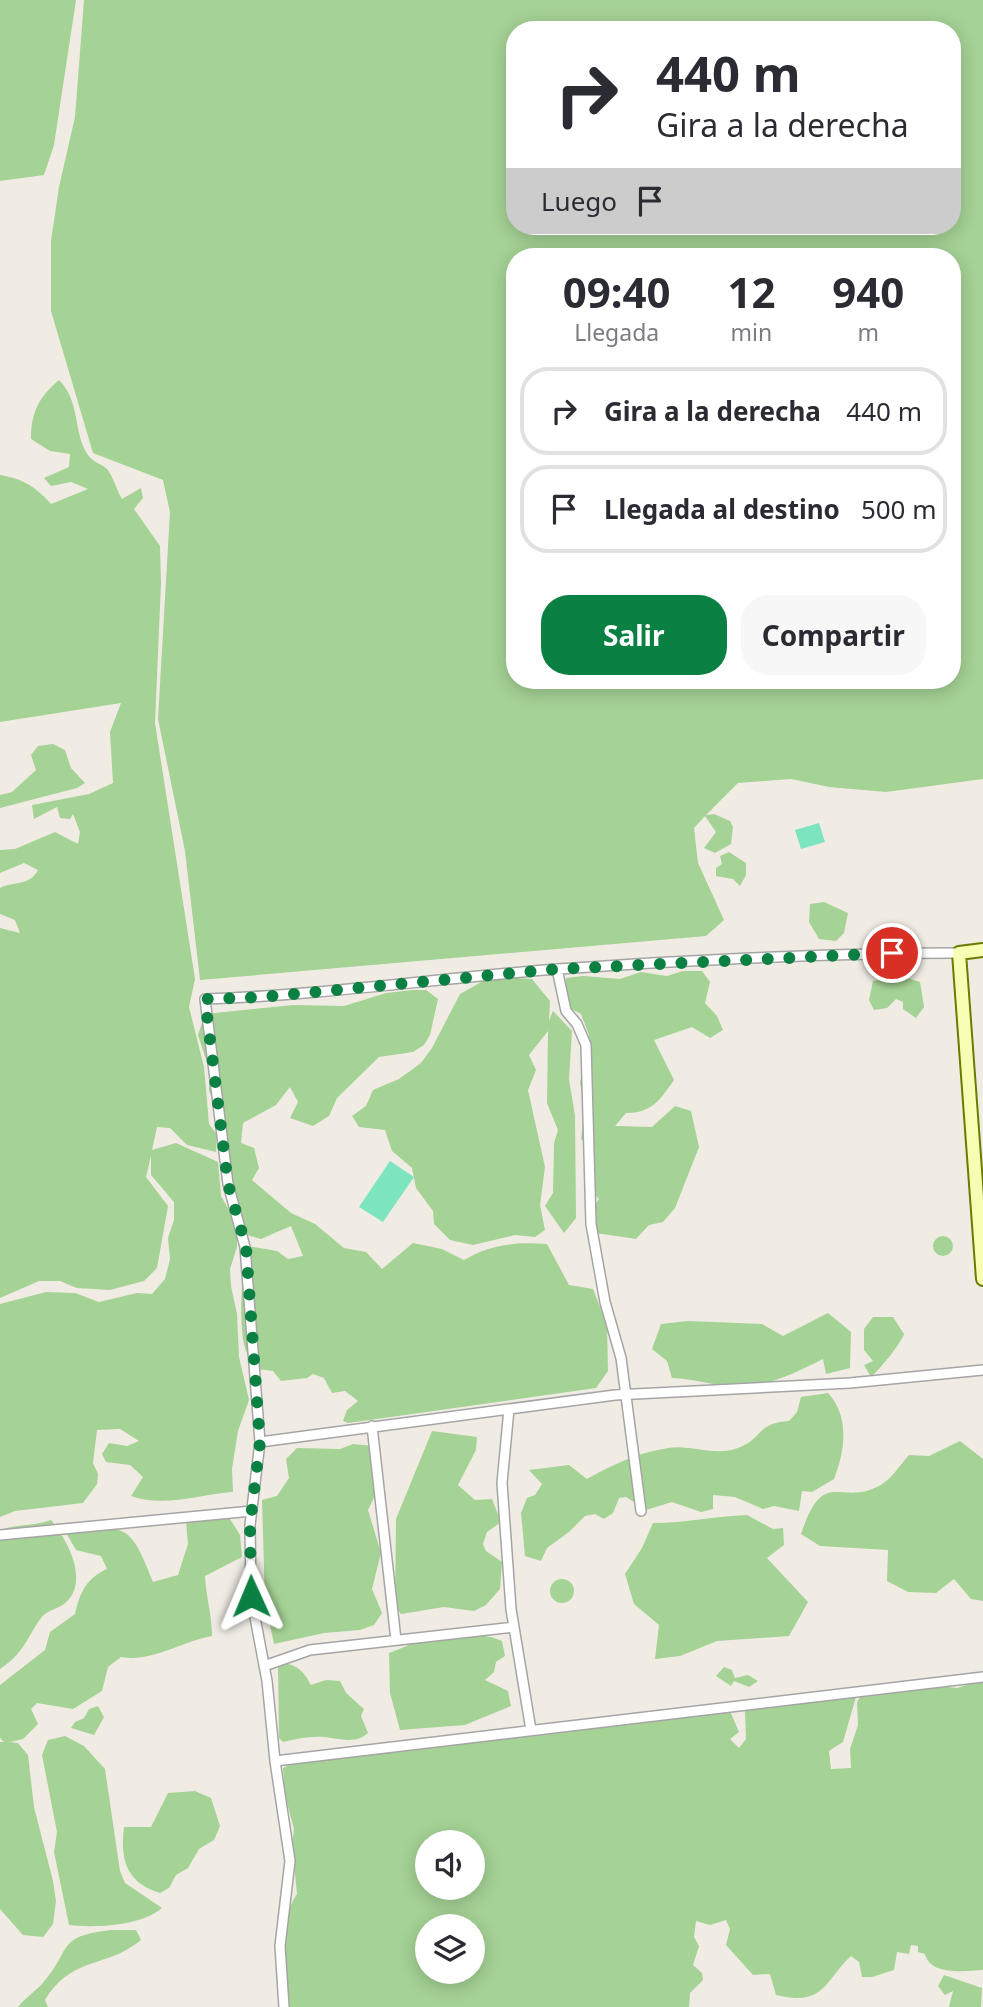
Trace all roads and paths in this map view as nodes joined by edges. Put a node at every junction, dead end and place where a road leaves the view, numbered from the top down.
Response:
1 (983, 950) edge
2 (959, 953) junction
3 (557, 969) junction
4 (983, 1279) edge
5 (983, 1370) edge
6 (625, 1394) junction
7 (509, 1409) junction
8 (372, 1426) junction
9 (260, 1442) junction
10 (252, 1511) junction
11 (640, 1511) dead end
12 (0, 1535) edge
13 (514, 1627) junction
14 (396, 1640) junction
15 (264, 1666) junction
16 (983, 1677) edge
17 (531, 1730) junction
18 (275, 1761) junction
19 (284, 2007) edge

1 - 2 street
2 - 3 street
2 - 4 street
3 - 6 street
3 - 9 street
5 - 6 street
6 - 7 street
6 - 11 street
7 - 8 street
7 - 13 street
8 - 9 street
8 - 14 street
9 - 10 street
10 - 12 street
10 - 15 street
13 - 14 street
13 - 17 street
14 - 15 street
15 - 18 street
16 - 17 street
17 - 18 street
18 - 19 street

